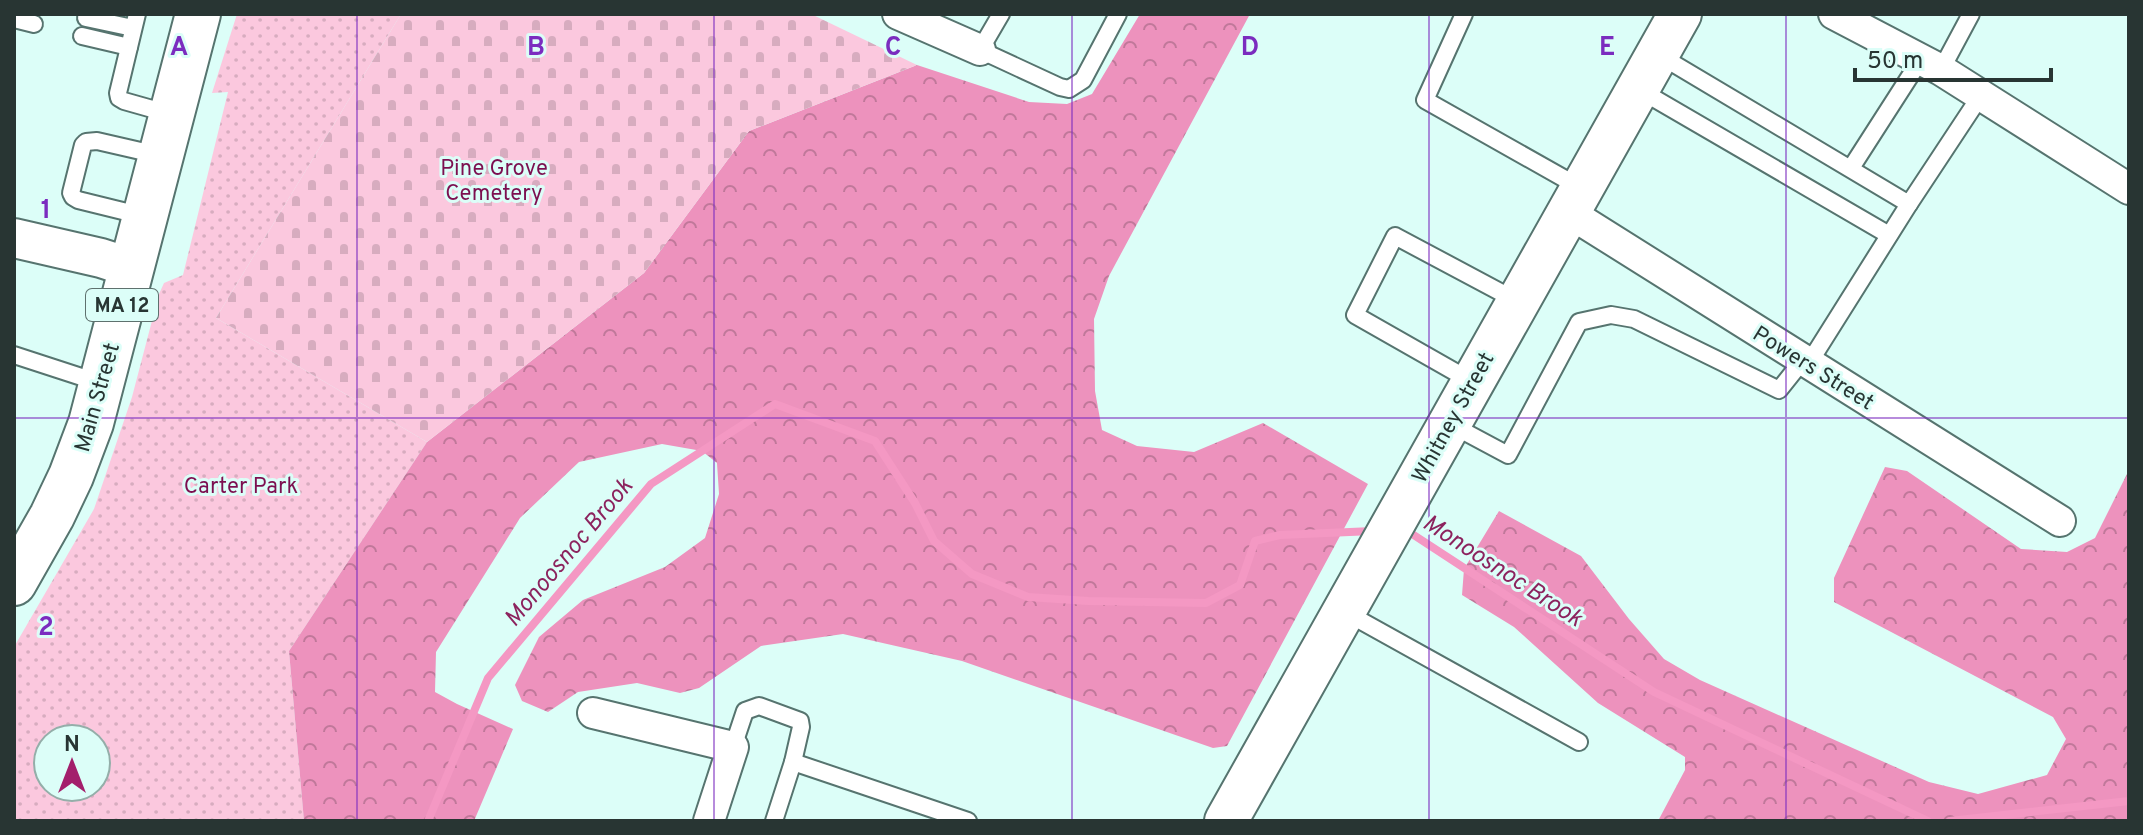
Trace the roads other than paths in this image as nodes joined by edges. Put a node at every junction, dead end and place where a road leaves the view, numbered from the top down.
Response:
1 (198, 14) edge
2 (898, 14) edge
3 (1001, 14) edge
4 (1118, 14) edge
5 (1464, 14) edge
6 (1680, 14) edge
7 (1834, 14) edge
8 (1971, 14) edge
9 (86, 18) dead end
10 (133, 18) edge
11 (14, 19) edge
12 (34, 24) dead end
13 (82, 36) dead end
14 (129, 47) junction
15 (980, 50) junction
16 (1931, 64) junction
17 (1647, 72) junction
18 (1981, 95) junction
19 (172, 114) junction
20 (161, 156) junction
21 (1851, 168) junction
22 (2129, 189) edge
23 (1574, 200) junction
24 (1909, 204) junction
25 (145, 216) junction
26 (1889, 235) junction
27 (14, 238) edge
28 (132, 268) junction
29 (1518, 301) junction
30 (14, 355) edge
31 (1806, 362) junction
32 (1472, 382) junction
33 (101, 383) junction
34 (1449, 423) junction
35 (2060, 521) dead end
36 (14, 583) edge
37 (1343, 611) junction
38 (593, 713) dead end
39 (1579, 742) dead end
40 (733, 747) junction
41 (793, 762) junction
42 (709, 821) edge
43 (774, 821) edge
44 (968, 821) edge
45 (1226, 821) edge

1 - 19 main road, Main Street / MA 12
2 - 15 street
3 - 15 lane
4 - 15 lane
5 - 23 lane
6 - 17 main road, Whitney Street
7 - 16 street
8 - 16 lane
9 - 10 lane
10 - 14 lane
11 - 12 lane
13 - 14 lane
14 - 19 lane
16 - 18 street
16 - 21 lane
17 - 21 lane
17 - 23 main road, Whitney Street
17 - 26 lane
18 - 22 street
18 - 24 lane
19 - 20 main road, Main Street / MA 12
20 - 25 main road, Main Street / MA 12
20 - 25 lane
21 - 24 lane
23 - 29 main road, Whitney Street
23 - 31 street, Powers Street
24 - 26 lane
25 - 28 main road, Main Street / MA 12
26 - 31 lane
27 - 28 street
28 - 33 main road, Main Street / MA 12
29 - 32 main road, Whitney Street
29 - 32 lane
30 - 33 lane
31 - 34 lane
31 - 35 street, Powers Street
32 - 34 main road, Whitney Street
33 - 36 main road, Main Street / MA 12
34 - 37 main road, Whitney Street
37 - 39 lane
37 - 45 main road, Whitney Street
38 - 40 street
40 - 41 lane
40 - 42 street
41 - 43 lane
41 - 44 lane

